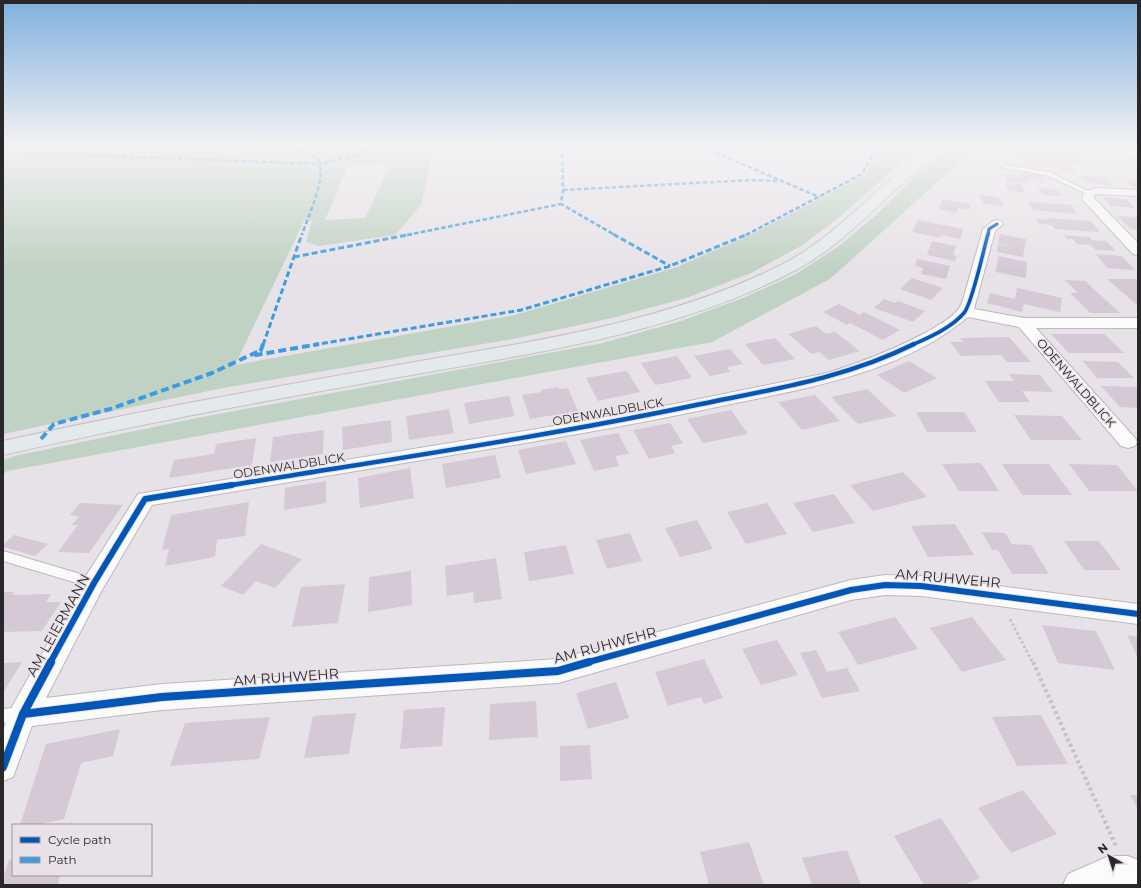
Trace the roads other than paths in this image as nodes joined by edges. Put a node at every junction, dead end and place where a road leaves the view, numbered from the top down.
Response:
1 (888, 188) edge
2 (1078, 188) edge
3 (1138, 193) edge
4 (1089, 194) junction
5 (997, 224) dead end
6 (1138, 251) edge
7 (965, 312) junction
8 (1024, 323) junction
9 (1138, 323) edge
10 (1128, 442) dead end
11 (3, 448) edge
12 (145, 499) joint
13 (3, 556) edge
14 (94, 583) junction
15 (1138, 614) edge
16 (13, 715) edge
17 (3, 767) edge
18 (1133, 876) edge
19 (1080, 885) edge

1 - 11 main road
2 - 4 lane
3 - 4 street
4 - 6 street
5 - 7 street
7 - 8 street, ODENWALDBLICK
7 - 12 street, ODENWALDBLICK
8 - 9 street, ODENWALDBLICK
8 - 10 street, ODENWALDBLICK
12 - 14 street, AM LEIERMANN
13 - 14 lane
14 - 16 street, AM LEIERMANN
15 - 16 street, AM RUHWEHR
16 - 17 street, AM LEIERMANN
18 - 19 street

